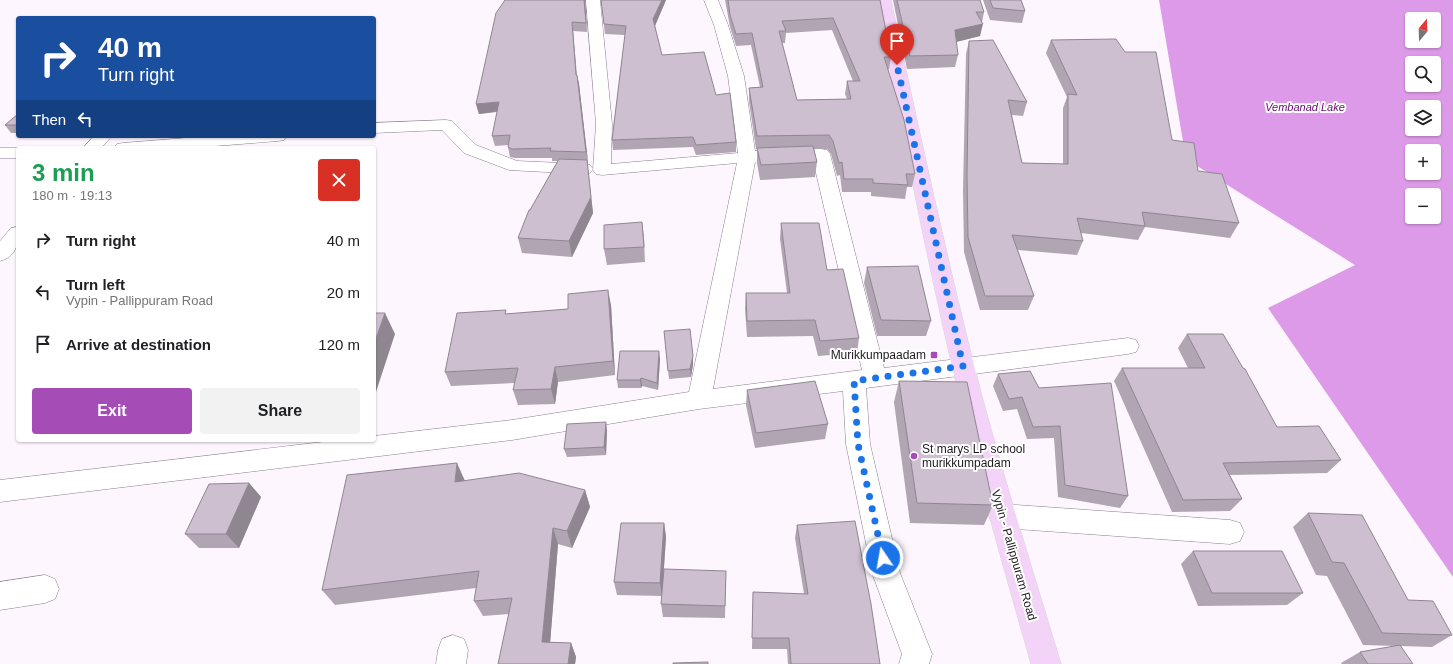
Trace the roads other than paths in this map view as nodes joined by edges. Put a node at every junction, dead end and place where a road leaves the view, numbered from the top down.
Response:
1 (593, 0) edge
2 (711, 0) edge
3 (884, 0) edge
4 (376, 128) edge
5 (100, 138) edge
6 (252, 138) edge
7 (94, 146) edge
8 (149, 146) edge
9 (0, 153) edge
10 (16, 153) edge
11 (747, 156) junction
12 (602, 170) junction
13 (16, 235) edge
14 (0, 254) edge
15 (1128, 346) dead end
16 (963, 366) junction
17 (864, 379) junction
18 (699, 400) junction
19 (0, 491) edge
20 (1002, 516) junction
21 (1230, 532) dead end
22 (44, 589) dead end
23 (0, 596) edge
24 (914, 664) edge
25 (1046, 664) edge

1 - 12 street
2 - 11 street
3 - 16 main road, Vypin - Pallippuram Road
4 - 12 street
5 - 7 street
6 - 8 street
9 - 10 street
11 - 12 street
11 - 17 street
11 - 18 street
13 - 14 street
15 - 16 street
16 - 17 street
16 - 20 main road, Vypin - Pallippuram Road
17 - 18 street
17 - 24 street
18 - 19 street
20 - 21 street
20 - 25 main road, Vypin - Pallippuram Road
22 - 23 street

